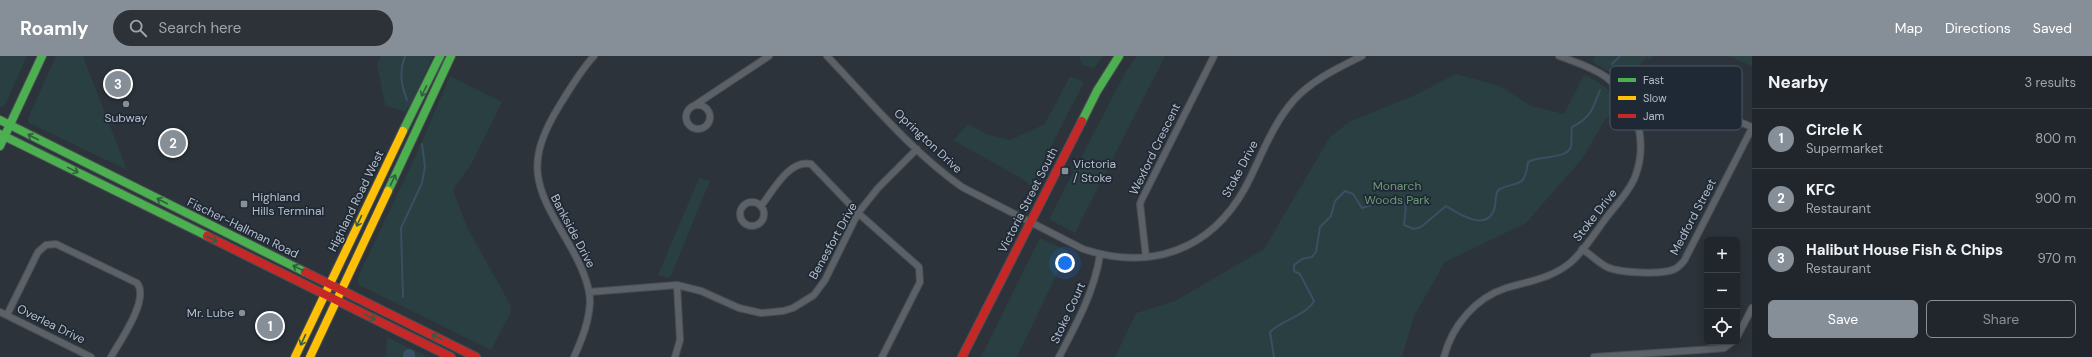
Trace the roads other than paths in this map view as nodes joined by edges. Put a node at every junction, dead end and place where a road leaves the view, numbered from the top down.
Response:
1 (42, 56) edge
2 (440, 56) edge
3 (451, 56) edge
4 (594, 56) edge
5 (769, 56) edge
6 (827, 56) edge
7 (1119, 56) edge
8 (1214, 56) edge
9 (1362, 56) edge
10 (1559, 56) edge
11 (1610, 81) edge
12 (695, 105) dead end
13 (0, 120) edge
14 (1742, 124) edge
15 (11, 125) junction
16 (1752, 128) edge
17 (1639, 130) edge
18 (3, 135) edge
19 (0, 146) edge
20 (917, 149) junction
21 (761, 206) dead end
22 (858, 213) junction
23 (1030, 223) junction
24 (1582, 249) junction
25 (1100, 254) junction
26 (1146, 257) junction
27 (330, 284) junction
28 (678, 285) junction
29 (341, 289) junction
30 (588, 292) junction
31 (324, 295) junction
32 (335, 300) junction
33 (1752, 308) edge
34 (0, 312) edge
35 (7, 315) junction
36 (1740, 331) edge
37 (1728, 345) edge
38 (91, 357) edge
39 (111, 357) edge
40 (295, 357) edge
41 (310, 357) edge
42 (451, 357) edge
43 (476, 357) edge
44 (574, 357) edge
45 (675, 357) edge
46 (882, 357) edge
47 (962, 357) edge
48 (1059, 357) edge
49 (1444, 357) edge
50 (1594, 357) edge

1 - 15 main road
2 -> 27 main road, Highland Road West
29 -> 3 main road, Highland Road West
4 - 30 street, Bankside Drive
5 - 12 street
6 - 20 street, Oprington Drive
7 - 23 main road, Victoria Street South
8 - 26 street, Wexford Crescent
9 - 26 street, Stoke Drive
10 - 11 street, Stoke Drive
13 - 15 main road, Fischer-Hallman Road
14 - 16 street
15 - 18 main road
27 -> 15 main road, Fischer-Hallman Road
16 - 24 street, Medford Street
17 - 24 street, Stoke Drive
18 - 19 main road
18 -> 31 main road, Fischer-Hallman Road
20 - 22 street, Benesfort Drive
20 - 23 street, Oprington Drive
21 - 22 street
22 - 28 street, Benesfort Drive
22 - 46 street
23 - 25 street, Stoke Drive
23 - 47 main road, Victoria Street South
24 - 49 street, Stoke Drive
25 - 26 street, Stoke Drive
25 - 48 street, Stoke Court
27 - 29 main road, Fischer-Hallman Road
27 - 31 main road, Highland Road West
28 - 30 street, Benesfort Drive
28 - 45 street
29 - 32 main road, Highland Road West
43 -> 29 main road, Fischer-Hallman Road
30 - 44 street, Bankside Drive
31 - 32 main road, Fischer-Hallman Road
31 -> 40 main road, Highland Road West
32 - 41 main road, Highland Road West
32 -> 42 main road, Fischer-Hallman Road
33 - 36 street
34 - 35 street, Overlea Drive
35 - 38 street, Overlea Drive
35 - 39 street
37 - 50 street

